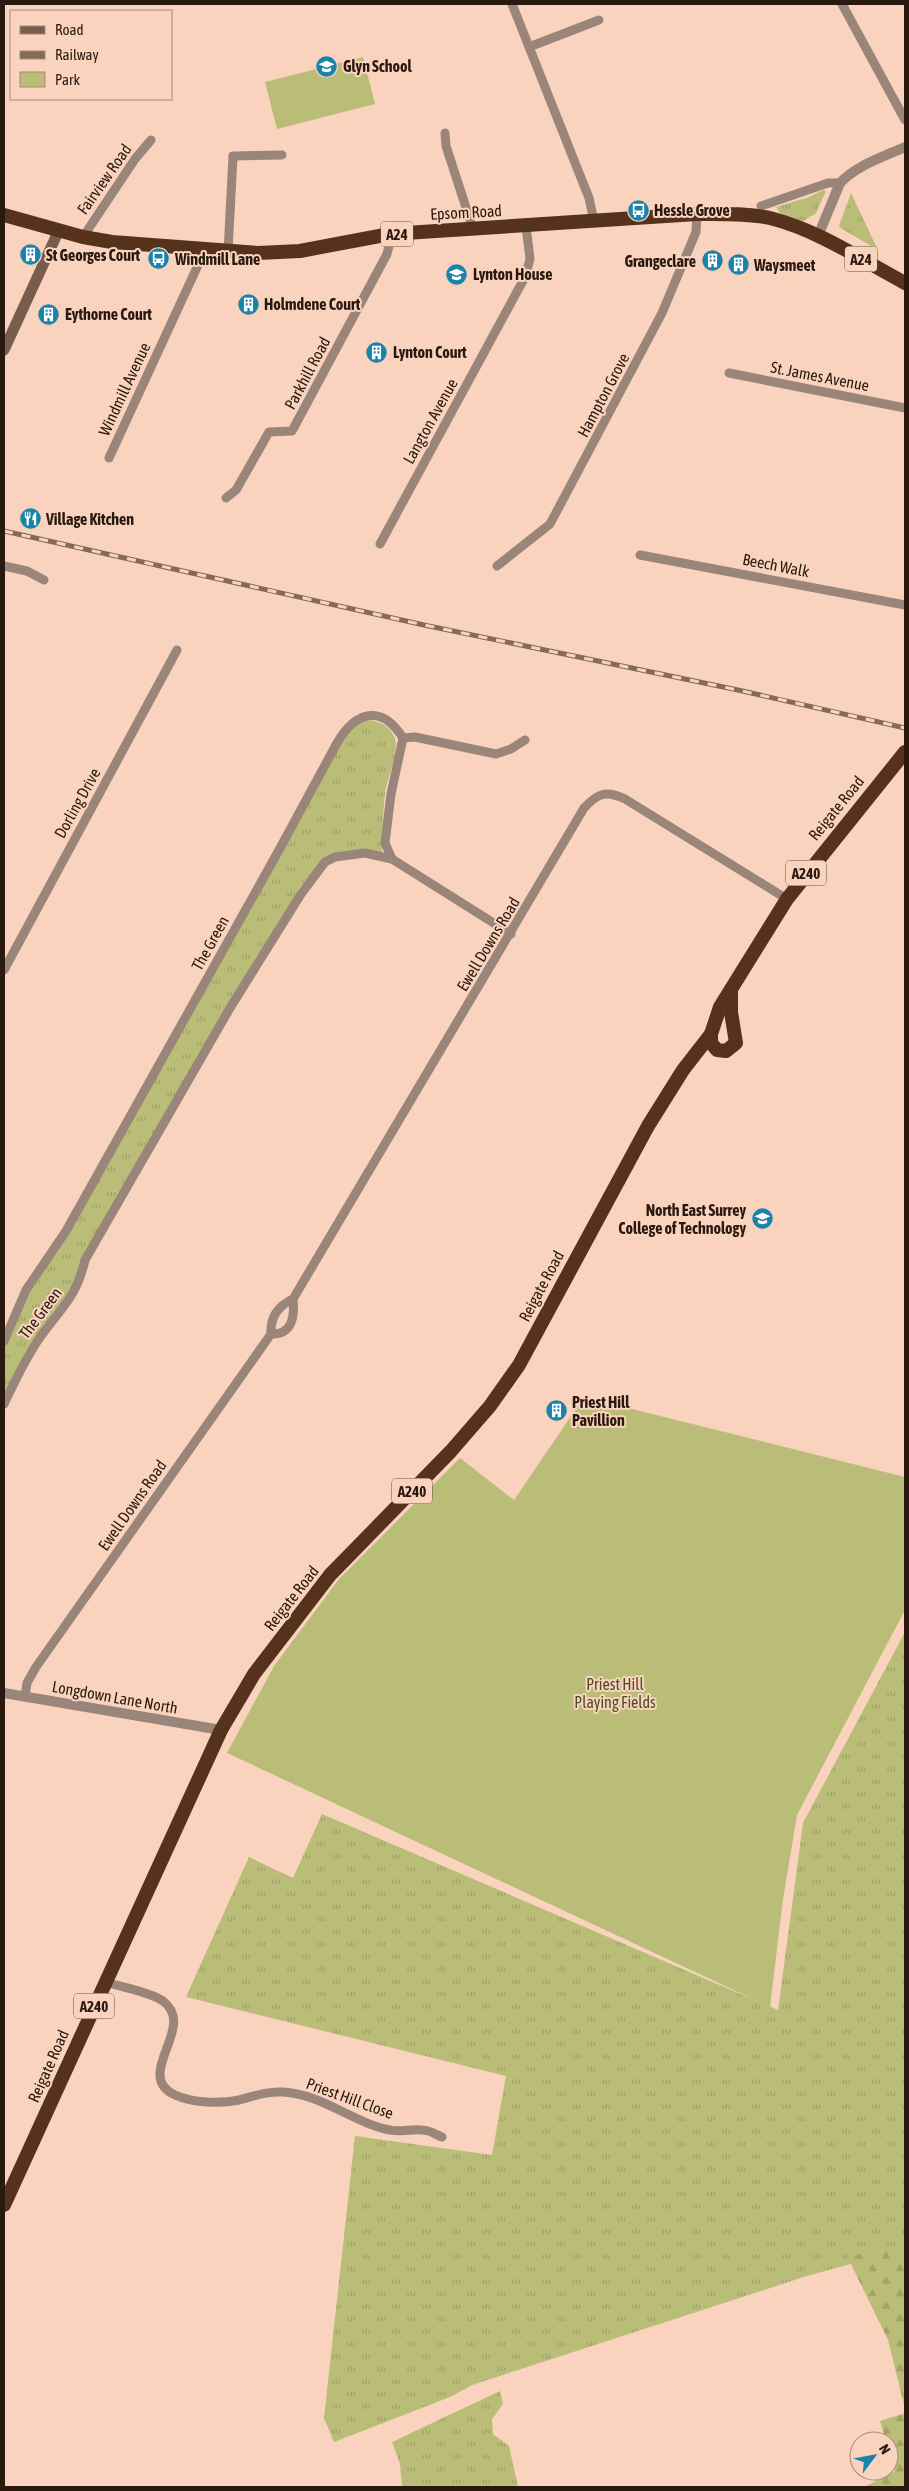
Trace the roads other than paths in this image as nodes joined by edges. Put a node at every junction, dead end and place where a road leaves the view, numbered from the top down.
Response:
1 (512, 4) edge
2 (842, 4) edge
3 (599, 20) dead end
4 (529, 47) junction
5 (905, 120) edge
6 (445, 133) dead end
7 (152, 140) dead end
8 (905, 147) edge
9 (282, 155) dead end
10 (840, 183) junction
11 (761, 206) dead end
12 (697, 214) junction
13 (4, 215) edge
14 (594, 221) junction
15 (526, 226) junction
16 (473, 229) junction
17 (59, 230) junction
18 (390, 234) junction
19 (818, 236) junction
20 (83, 237) junction
21 (205, 250) junction
22 (228, 252) junction
23 (905, 283) edge
24 (4, 350) edge
25 (729, 373) dead end
26 (905, 408) edge
27 (108, 458) dead end
28 (226, 498) dead end
29 (380, 544) dead end
30 (640, 555) dead end
31 (4, 566) edge
32 (497, 566) dead end
33 (44, 580) dead end
34 (905, 606) edge
35 (178, 650) dead end
36 (403, 738) junction
37 (525, 740) dead end
38 (905, 752) edge
39 (392, 859) junction
40 (787, 899) junction
41 (512, 934) junction
42 (4, 970) edge
43 (731, 989) junction
44 (733, 1030) junction
45 (712, 1032) junction
46 (717, 1050) junction
47 (688, 1064) junction
48 (293, 1299) junction
49 (271, 1334) junction
50 (4, 1341) edge
51 (4, 1404) edge
52 (4, 1694) edge
53 (25, 1696) junction
54 (221, 1730) junction
55 (105, 1982) junction
56 (442, 2138) dead end
57 (4, 2205) edge

1 - 4 street
2 - 5 street
3 - 4 street
4 - 14 street
6 - 16 street
7 - 20 street, Fairview Road
8 - 10 street
9 - 22 street
10 - 11 street
10 - 19 street
12 - 14 highway, Epsom Road / A24
12 - 19 highway, Epsom Road / A24
12 - 32 street, Hampton Grove
13 - 17 highway, A24
14 - 15 highway, Epsom Road / A24
15 - 16 highway, Epsom Road / A24
15 - 29 street, Langton Avenue
16 - 18 highway, Epsom Road / A24
17 - 20 highway, Epsom Road / A24
17 - 24 main road
18 - 22 highway, Epsom Road / A24
18 - 28 street, Parkhill Road
19 - 23 highway, A24
20 - 21 highway, Epsom Road / A24
21 - 22 highway, Epsom Road / A24
21 - 27 street, Windmill Avenue
25 - 26 street, St. James Avenue
30 - 34 street, Beech Walk
31 - 33 street
35 - 42 street, Dorling Drive
36 - 37 street
36 - 39 street
36 - 50 street, The Green
38 - 40 highway, Reigate Road / A240
39 - 41 street, The Green
39 - 51 street, The Green
40 - 41 street, Ewell Downs Road
40 - 43 highway, Reigate Road / A240
41 - 48 street, Ewell Downs Road
43 - 44 highway
43 - 45 highway, Reigate Road / A240
44 - 45 highway
44 - 46 highway
45 - 46 highway
45 - 47 highway, Reigate Road / A240
46 - 47 highway
47 - 54 highway, Reigate Road / A240
48 - 49 street, Ewell Downs Road
48 - 49 street, Ewell Downs Road
49 - 53 street, Ewell Downs Road
52 - 53 street, Longdown Lane North
53 - 54 street, Longdown Lane North
54 - 55 highway, Reigate Road / A240
55 - 56 street, Priest Hill Close
55 - 57 highway, Reigate Road / A240

